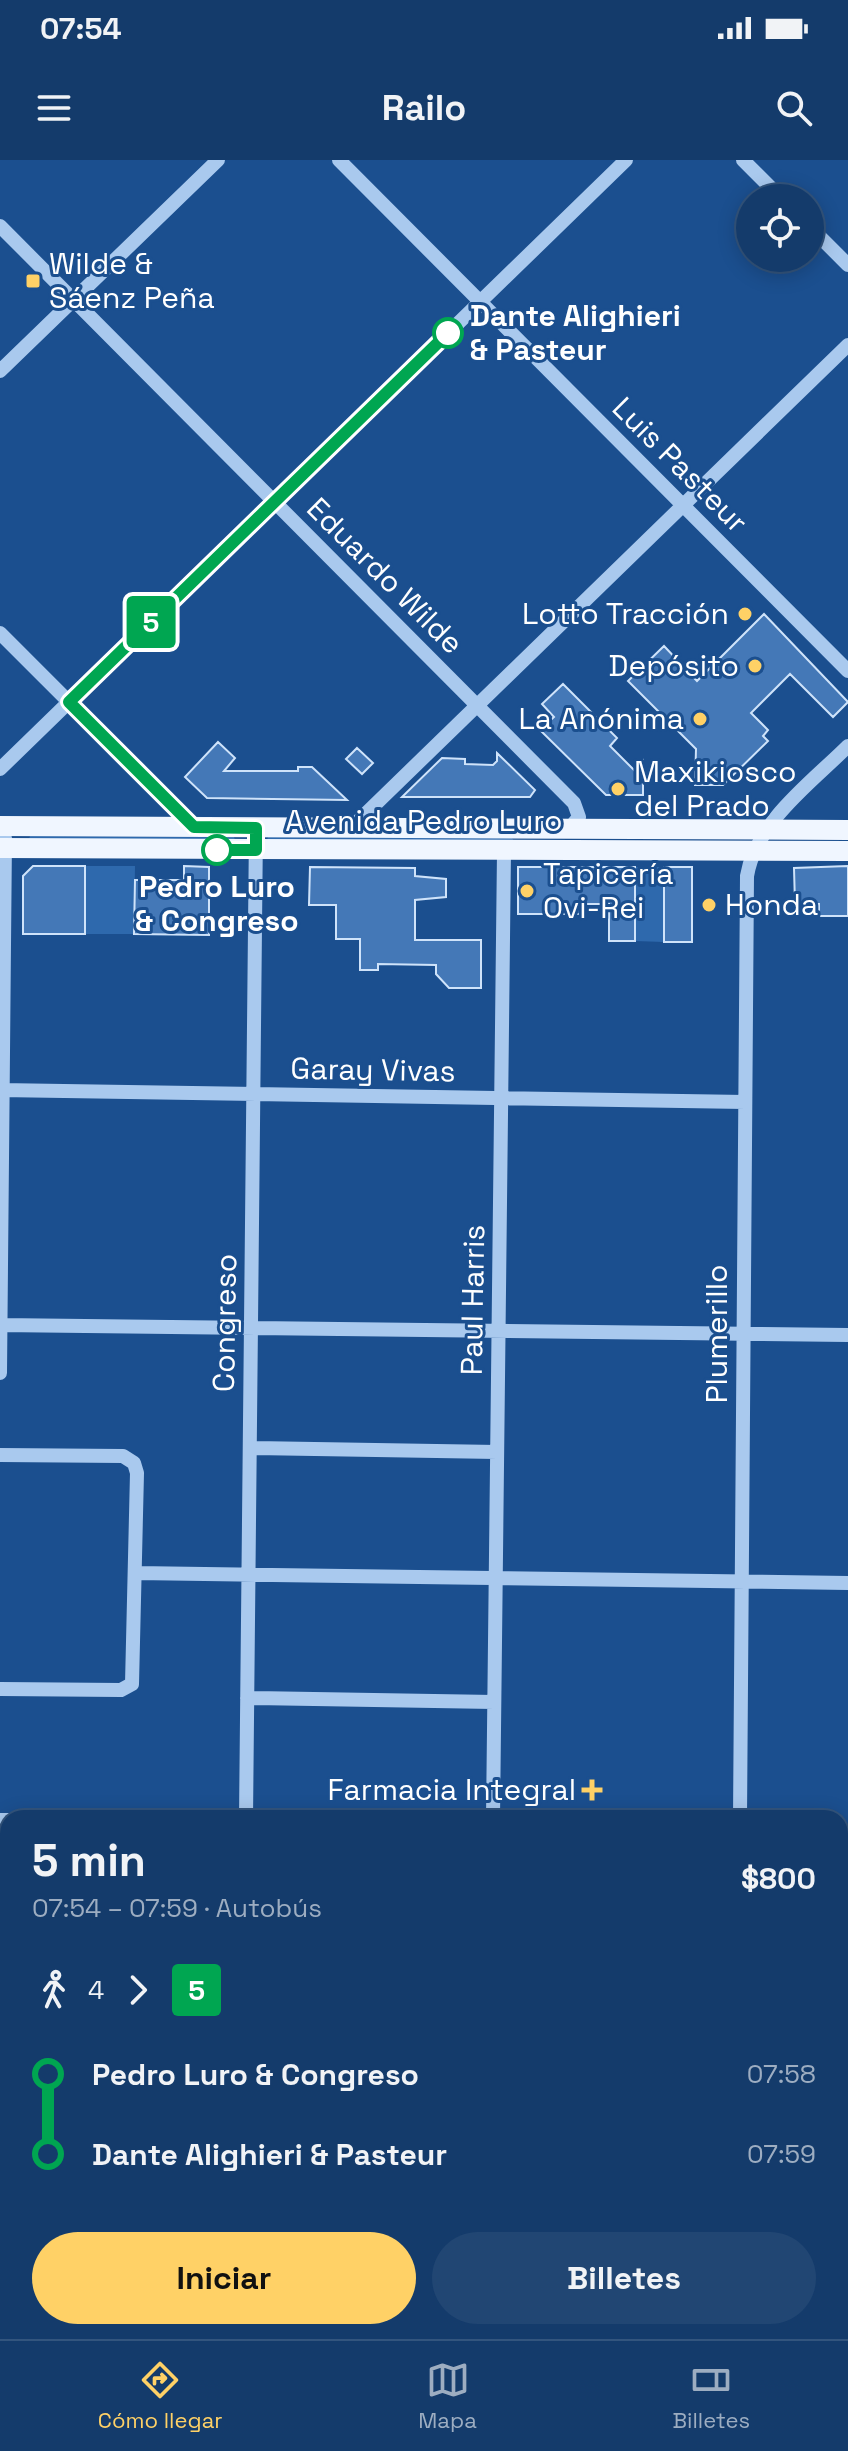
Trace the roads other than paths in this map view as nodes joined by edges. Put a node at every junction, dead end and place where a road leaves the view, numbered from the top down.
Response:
1 (218, 160) edge
2 (339, 160) edge
3 (626, 160) edge
4 (743, 160) edge
5 (767, 184) edge
6 (0, 226) edge
7 (824, 241) edge
8 (848, 265) edge
9 (74, 300) junction
10 (480, 302) junction
11 (848, 345) edge
12 (0, 371) edge
13 (275, 502) junction
14 (683, 505) junction
15 (0, 633) edge
16 (848, 671) edge
17 (69, 702) junction
18 (477, 705) junction
19 (848, 746) edge
20 (0, 769) edge
21 (2, 826) edge
22 (194, 827) junction
23 (256, 828) junction
24 (351, 828) junction
25 (569, 829) junction
26 (848, 830) edge
27 (768, 831) junction
28 (2, 848) edge
29 (256, 850) junction
30 (504, 851) junction
31 (848, 851) edge
32 (756, 853) junction
33 (1, 1090) edge
34 (253, 1094) junction
35 (501, 1098) junction
36 (745, 1102) junction
37 (0, 1325) edge
38 (251, 1328) junction
39 (498, 1331) junction
40 (743, 1334) junction
41 (848, 1335) edge
42 (0, 1373) edge
43 (250, 1448) junction
44 (497, 1452) junction
45 (0, 1455) edge
46 (136, 1573) junction
47 (248, 1575) junction
48 (496, 1578) junction
49 (742, 1582) junction
50 (848, 1583) edge
51 (0, 1689) edge
52 (247, 1698) junction
53 (494, 1702) junction
54 (246, 1810) edge
55 (493, 1810) edge
56 (740, 1810) edge

1 - 9 street
2 - 10 street, Luis Pasteur
3 - 10 street
4 - 5 street
6 - 9 street, Eduardo Wilde
7 - 8 street
9 - 12 street
9 - 13 street, Eduardo Wilde
10 - 13 street
10 - 14 street, Luis Pasteur
11 - 14 street
13 - 17 street
13 - 18 street, Eduardo Wilde
14 - 16 street, Luis Pasteur
14 - 18 street
15 - 17 street
17 - 20 street
17 - 22 street
18 - 24 street
18 - 25 street, Eduardo Wilde
19 - 27 street, Plumerillo
21 - 22 main road, Avenida Pedro Luro
21 - 28 street
22 - 23 main road, Avenida Pedro Luro
23 - 24 main road, Avenida Pedro Luro
23 - 29 street, Congreso
24 - 25 main road, Avenida Pedro Luro
25 - 27 main road, Avenida Pedro Luro
25 - 30 street
26 - 27 main road, Avenida Pedro Luro
27 - 32 street, Plumerillo
28 - 29 main road, Avenida Pedro Luro
28 - 33 street
29 - 30 main road, Avenida Pedro Luro
29 - 34 street, Congreso
30 - 32 main road, Avenida Pedro Luro
30 - 35 street, Paul Harris
31 - 32 main road, Avenida Pedro Luro
32 - 36 street, Plumerillo
33 - 34 street, Garay Vivas
33 - 37 street
34 - 35 street, Garay Vivas
34 - 38 street, Congreso
35 - 36 street, Garay Vivas
35 - 39 street, Paul Harris
36 - 40 street, Plumerillo
37 - 38 street
37 - 42 street
38 - 39 street
38 - 43 street, Congreso
39 - 40 street
39 - 44 street, Paul Harris
40 - 41 street
40 - 49 street, Plumerillo
43 - 44 street
43 - 47 street, Congreso
44 - 48 street, Paul Harris
45 - 46 street
46 - 47 street
46 - 51 street
47 - 48 street
47 - 52 street, Congreso
48 - 49 street
48 - 53 street, Paul Harris
49 - 50 street
49 - 56 street, Plumerillo
52 - 53 street
52 - 54 street, Congreso
53 - 55 street, Paul Harris

